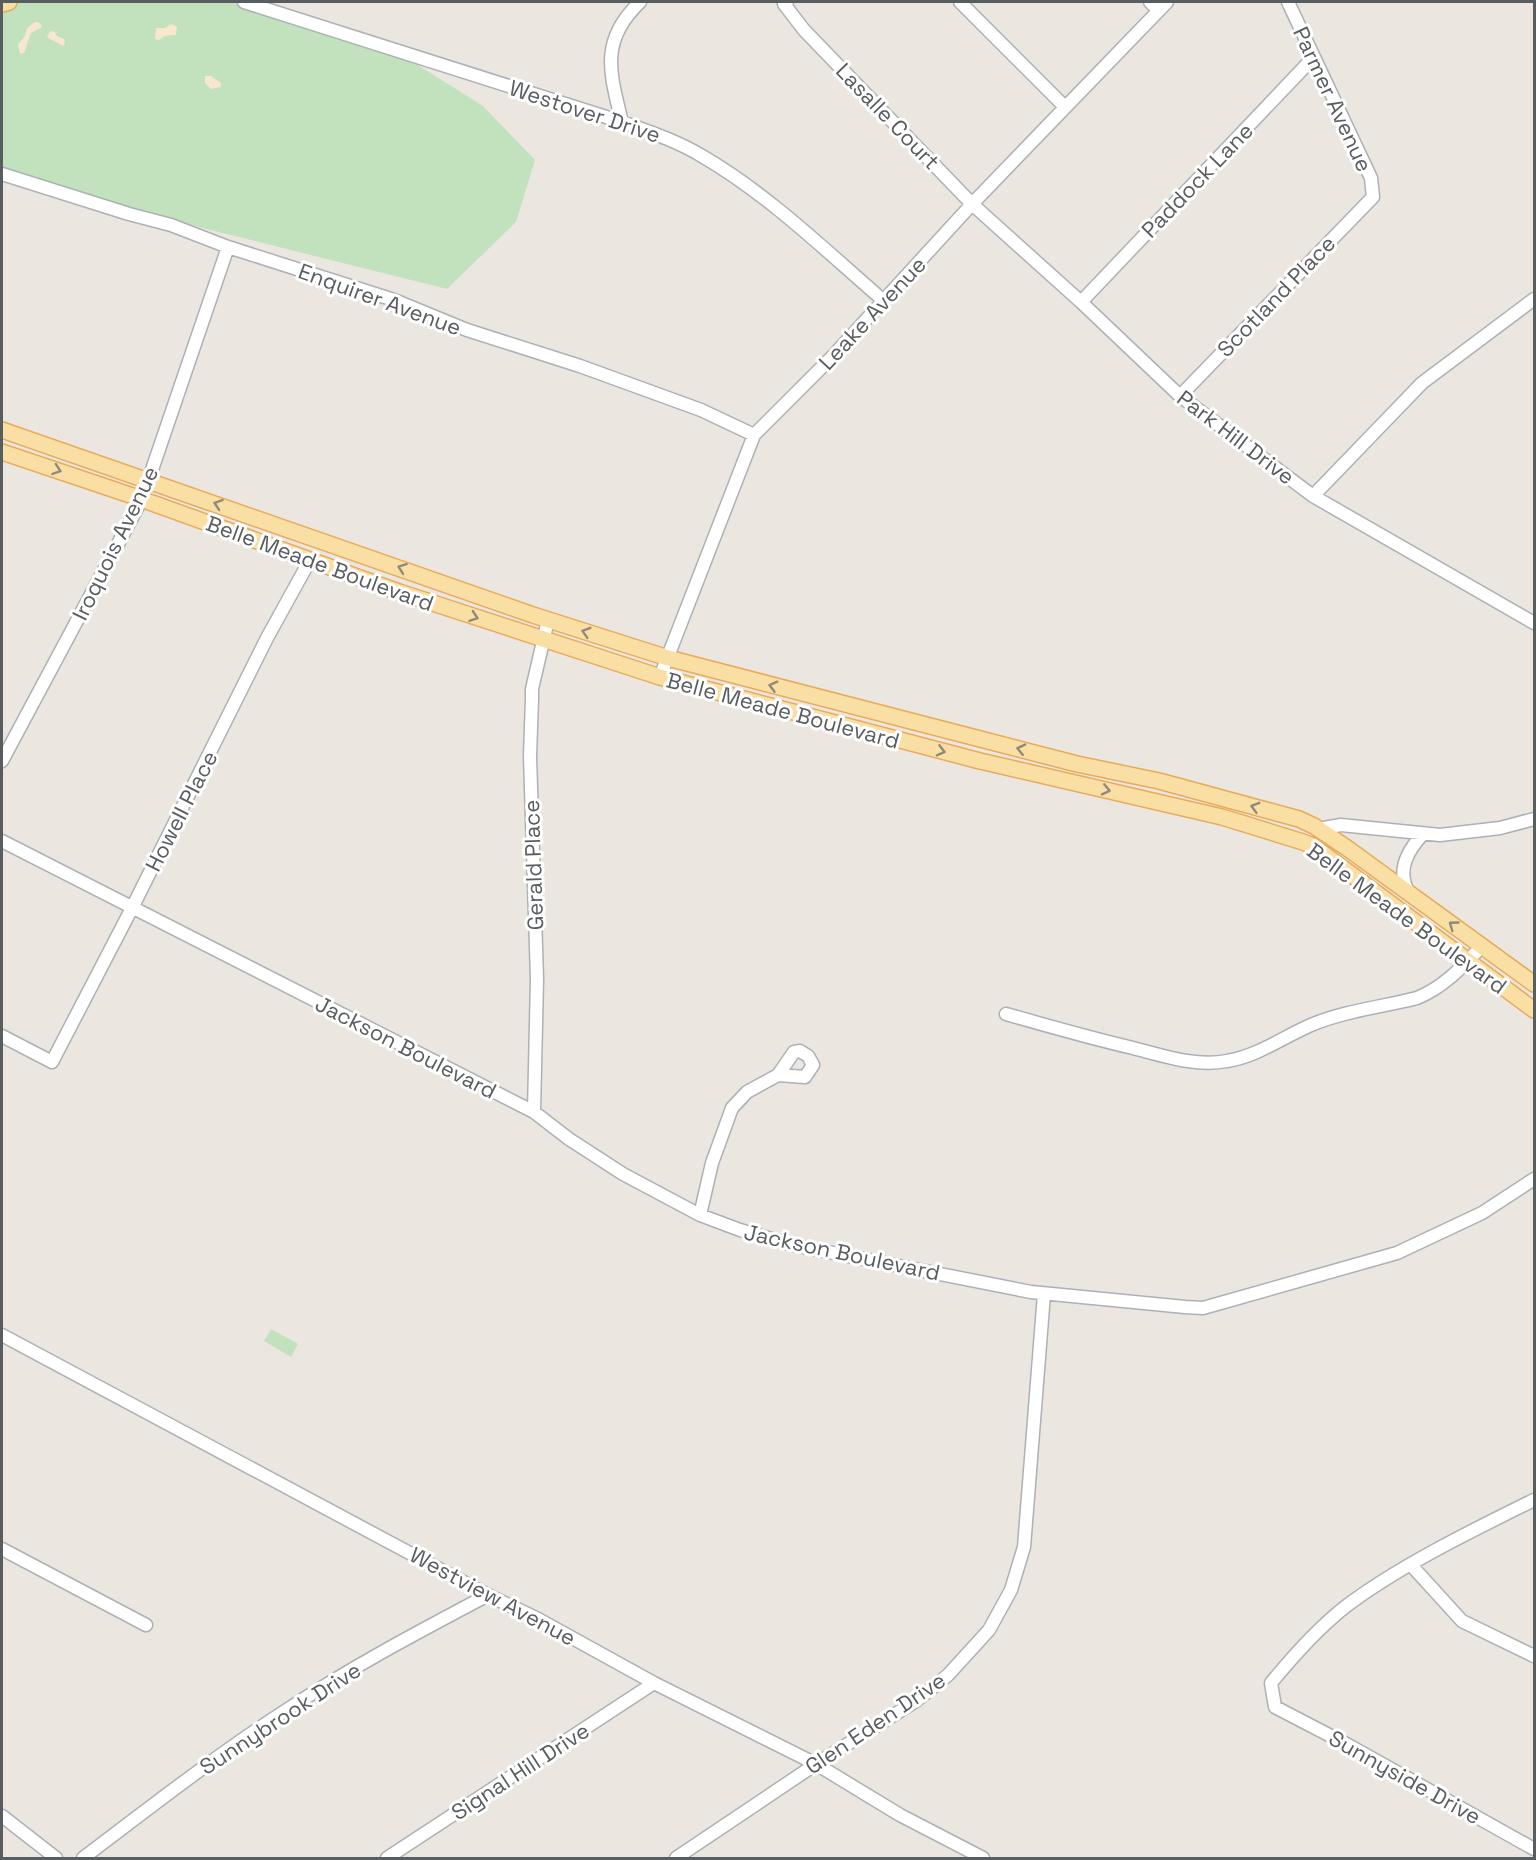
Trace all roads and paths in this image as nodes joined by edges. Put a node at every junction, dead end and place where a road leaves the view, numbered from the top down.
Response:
1 (9, 2) edge
2 (244, 2) edge
3 (640, 2) edge
4 (786, 2) edge
5 (960, 2) edge
6 (1288, 2) edge
7 (2, 4) edge
8 (1158, 4) edge
9 (1313, 58) junction
10 (1065, 107) junction
11 (622, 122) junction
12 (2, 174) edge
13 (1373, 197) joint
14 (972, 204) junction
15 (228, 247) junction
16 (1534, 299) edge
17 (884, 301) junction
18 (1081, 302) junction
19 (1180, 396) junction
20 (2, 430) edge
21 (754, 435) junction
22 (2, 452) edge
23 (149, 480) junction
24 (1313, 495) junction
25 (142, 499) junction
26 (317, 539) junction
27 (310, 560) junction
28 (548, 620) junction
29 (1534, 623) edge
30 (543, 640) junction
31 (668, 658) junction
32 (660, 677) junction
33 (862, 709) junction
34 (921, 724) junction
35 (858, 729) junction
36 (915, 745) junction
37 (2, 761) edge
38 (1534, 819) edge
39 (1318, 829) junction
40 (1423, 834) junction
41 (2, 841) edge
42 (1310, 845) junction
43 (1410, 894) junction
44 (132, 908) junction
45 (1398, 908) junction
46 (1482, 946) junction
47 (1468, 961) junction
48 (1534, 984) edge
49 (1534, 1010) edge
50 (1006, 1014) dead end
51 (2, 1036) edge
52 (778, 1075) dead end
53 (534, 1112) junction
54 (1534, 1179) edge
55 (700, 1215) junction
56 (1044, 1294) junction
57 (2, 1335) edge
58 (1534, 1500) edge
59 (2, 1549) edge
60 (1411, 1565) junction
61 (488, 1595) junction
62 (146, 1625) dead end
63 (1534, 1656) edge
64 (654, 1683) junction
65 (816, 1764) junction
66 (2, 1816) edge
67 (1534, 1849) edge
68 (56, 1858) edge
69 (83, 1858) edge
70 (387, 1858) edge
71 (676, 1858) edge
72 (983, 1858) edge

1 - 7 main road
2 - 11 street, Westover Drive
3 - 11 street
4 - 14 street, Lasalle Court
5 - 10 street
6 - 9 street, Parmer Avenue
8 - 10 street, Leake Avenue
9 - 13 street, Parmer Avenue
9 - 18 street, Paddock Lane
10 - 14 street, Leake Avenue
11 - 17 street, Westover Drive
12 - 15 street, Enquirer Avenue
13 - 19 street, Scotland Place
14 - 17 street, Leake Avenue
14 - 18 street, Park Hill Drive
15 - 21 street, Enquirer Avenue
15 - 23 street, Iroquois Avenue
16 - 24 street
17 - 21 street, Leake Avenue
18 - 19 street, Park Hill Drive
19 - 24 street, Park Hill Drive
20 - 23 main road, Belle Meade Boulevard
21 - 31 street, Leake Avenue
22 -> 25 main road, Belle Meade Boulevard
23 - 25 street, Iroquois Avenue
26 -> 23 main road, Belle Meade Boulevard
24 - 29 street, Park Hill Drive
25 - 27 main road, Belle Meade Boulevard
25 - 37 street, Iroquois Avenue
26 - 27 main road
28 -> 26 main road, Belle Meade Boulevard
27 -> 30 main road, Belle Meade Boulevard
27 - 44 street, Howell Place
28 - 30 street, Gerald Place
31 -> 28 main road, Belle Meade Boulevard
30 - 32 main road, Belle Meade Boulevard
30 - 53 street, Gerald Place
31 - 32 street, Leake Avenue
33 -> 31 main road, Belle Meade Boulevard
32 - 35 main road, Belle Meade Boulevard
33 - 34 main road, Belle Meade Boulevard
33 - 35 main road
34 - 36 main road
39 -> 34 main road, Belle Meade Boulevard
35 - 36 main road, Belle Meade Boulevard
36 -> 42 main road, Belle Meade Boulevard
38 - 40 street
39 - 40 street
39 - 42 main road
39 - 43 main road, Belle Meade Boulevard
40 - 43 street
41 - 44 street, Jackson Boulevard
42 - 45 main road, Belle Meade Boulevard
43 - 45 main road
46 -> 43 main road, Belle Meade Boulevard
44 - 51 street, Howell Place
44 - 53 street, Jackson Boulevard
45 - 47 main road, Belle Meade Boulevard
46 - 47 street
46 - 48 main road, Belle Meade Boulevard
47 - 49 main road, Belle Meade Boulevard
47 - 50 street
52 - 55 street
53 - 55 street, Jackson Boulevard
54 - 56 street, Jackson Boulevard
55 - 56 street, Jackson Boulevard
56 - 65 street, Glen Eden Drive
57 - 61 street, Westview Avenue
58 - 60 street
59 - 62 street
60 - 63 street
60 - 67 street, Sunnyside Drive
61 - 64 street, Westview Avenue
61 - 69 street, Sunnybrook Drive
64 - 65 street, Westview Avenue
64 - 70 street, Signal Hill Drive
65 - 71 street, Glen Eden Drive
65 - 72 street, Westview Avenue
66 - 68 street

